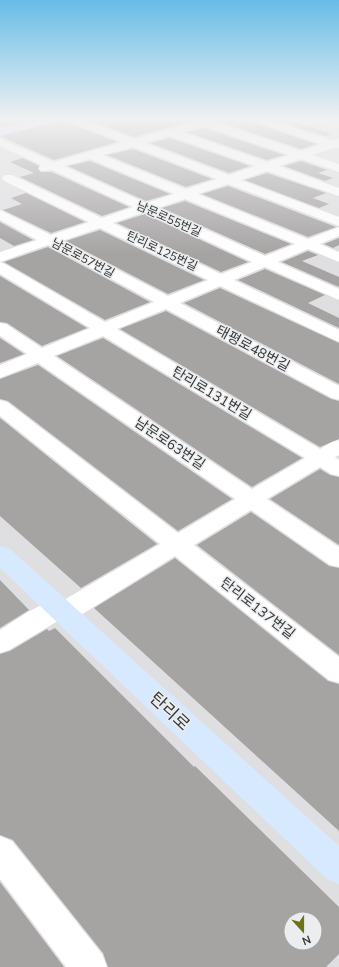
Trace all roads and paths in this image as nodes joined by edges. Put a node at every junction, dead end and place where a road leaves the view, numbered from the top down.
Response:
1 (47, 164) edge
2 (58, 164) edge
3 (113, 164) edge
4 (188, 164) edge
5 (261, 164) edge
6 (272, 164) edge
7 (327, 164) edge
8 (51, 166) junction
9 (266, 166) junction
10 (339, 168) edge
11 (4, 179) edge
12 (228, 180) junction
13 (339, 192) edge
14 (186, 194) junction
15 (145, 208) junction
16 (0, 214) edge
17 (339, 222) edge
18 (102, 223) junction
19 (339, 231) edge
20 (50, 240) junction
21 (308, 244) junction
22 (339, 257) edge
23 (0, 258) edge
24 (266, 262) junction
25 (0, 267) edge
26 (222, 280) junction
27 (339, 295) edge
28 (167, 303) junction
29 (0, 328) edge
30 (104, 328) junction
31 (339, 337) edge
32 (40, 355) junction
33 (0, 372) edge
34 (339, 394) edge
35 (0, 406) edge
36 (333, 457) edge
37 (252, 499) junction
38 (176, 544) junction
39 (0, 554) edge
40 (339, 559) edge
41 (61, 610) junction
42 (0, 643) edge
43 (339, 672) edge
44 (0, 852) edge
45 (339, 868) edge
46 (89, 967) edge

1 - 8 street, 남문로55번길
2 - 8 street
3 - 14 street
4 - 12 street
5 - 9 street
6 - 9 street, 탄리로125번길
7 - 10 street
8 - 11 street
8 - 15 street, 남문로55번길
9 - 12 street, 탄리로125번길
9 - 13 street
11 - 18 street
12 - 14 street, 탄리로125번길
12 - 17 street
14 - 15 street, 탄리로125번길
14 - 21 street
15 - 18 street, 탄리로125번길
15 - 24 street, 남문로55번길
16 - 20 street, 남문로57번길
18 - 20 street, 탄리로125번길
18 - 26 street, 탄리로125번길
19 - 21 street
20 - 23 street, 탄리로125번길
20 - 28 street, 남문로57번길
21 - 22 street
21 - 24 street
24 - 26 street
24 - 27 street, 남문로55번길
25 - 30 street
26 - 28 street
26 - 31 street
28 - 30 street
28 - 34 street, 태평로48번길
29 - 32 street, 남문로63번길
30 - 32 street
30 - 36 street, 탄리로131번길
32 - 33 street
32 - 37 street, 남문로63번길
35 - 38 street
36 - 37 street
37 - 38 street
37 - 40 street, 남문로63번길
38 - 41 street
38 - 43 street, 탄리로137번길
39 - 41 main road, 탄리로
41 - 42 street
41 - 45 main road, 탄리로
44 - 46 street

